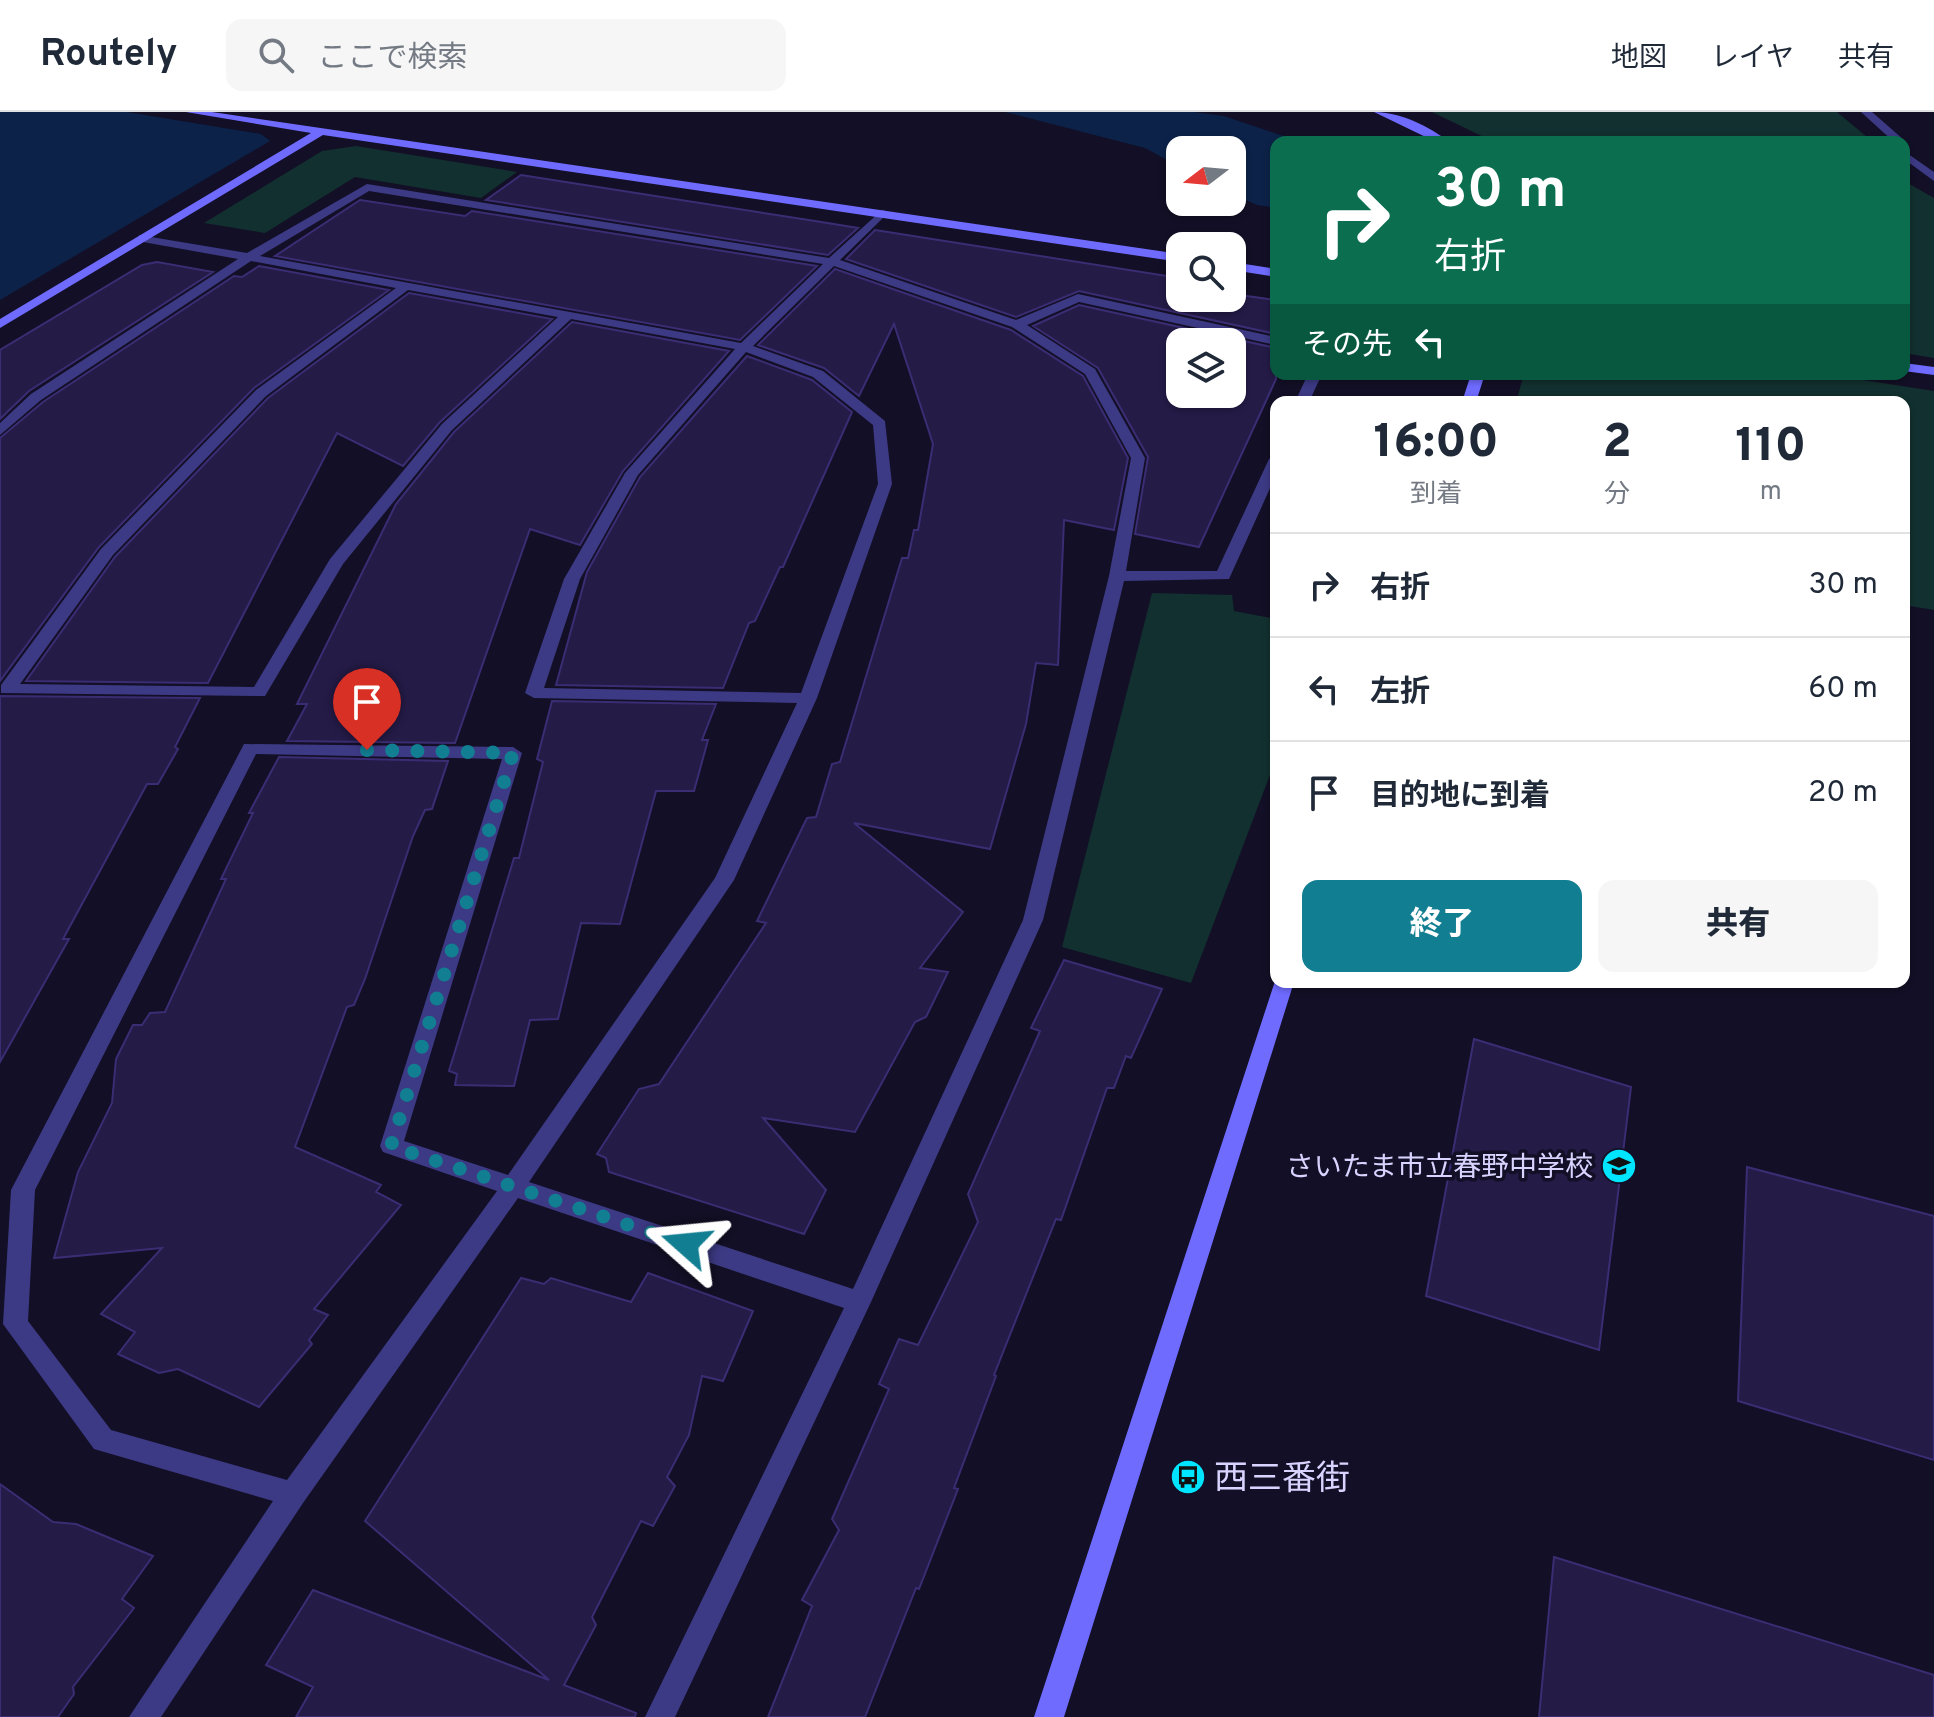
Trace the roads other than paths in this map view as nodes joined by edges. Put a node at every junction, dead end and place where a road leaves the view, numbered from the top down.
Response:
1 (191, 112) edge
2 (1379, 112) edge
3 (1866, 112) edge
4 (319, 133) junction
5 (1433, 136) edge
6 (1893, 136) edge
7 (1910, 159) edge
8 (1933, 177) edge
9 (882, 213) junction
10 (143, 238) junction
11 (1166, 256) edge
12 (246, 259) junction
13 (833, 262) junction
14 (1246, 268) edge
15 (1270, 272) edge
16 (403, 288) junction
17 (566, 317) junction
18 (0, 324) edge
19 (1017, 324) junction
20 (1270, 340) edge
21 (744, 347) junction
22 (1910, 368) edge
23 (1934, 371) edge
24 (0, 431) edge
25 (1270, 472) edge
26 (1117, 576) junction
27 (808, 698) junction
28 (1282, 988) edge
29 (513, 1187) junction
30 (859, 1302) junction
31 (293, 1494) junction
32 (144, 1717) edge
33 (660, 1717) edge
34 (1049, 1717) edge

1 - 4 street
2 - 5 street
3 - 6 street
4 - 9 street
4 - 10 street
7 - 8 street
9 - 11 street
9 - 13 street
10 - 12 street
10 - 18 street
12 - 13 street
12 - 16 street
12 - 24 street
13 - 19 street
13 - 21 street
14 - 15 street
16 - 17 street
16 - 17 street
17 - 21 street
19 - 20 street
19 - 26 street
21 - 27 street
21 - 27 street
22 - 23 street
25 - 26 street
26 - 30 street
27 - 29 street
28 - 34 street
29 - 30 street
29 - 31 street
29 - 31 street
30 - 33 street
31 - 32 street

